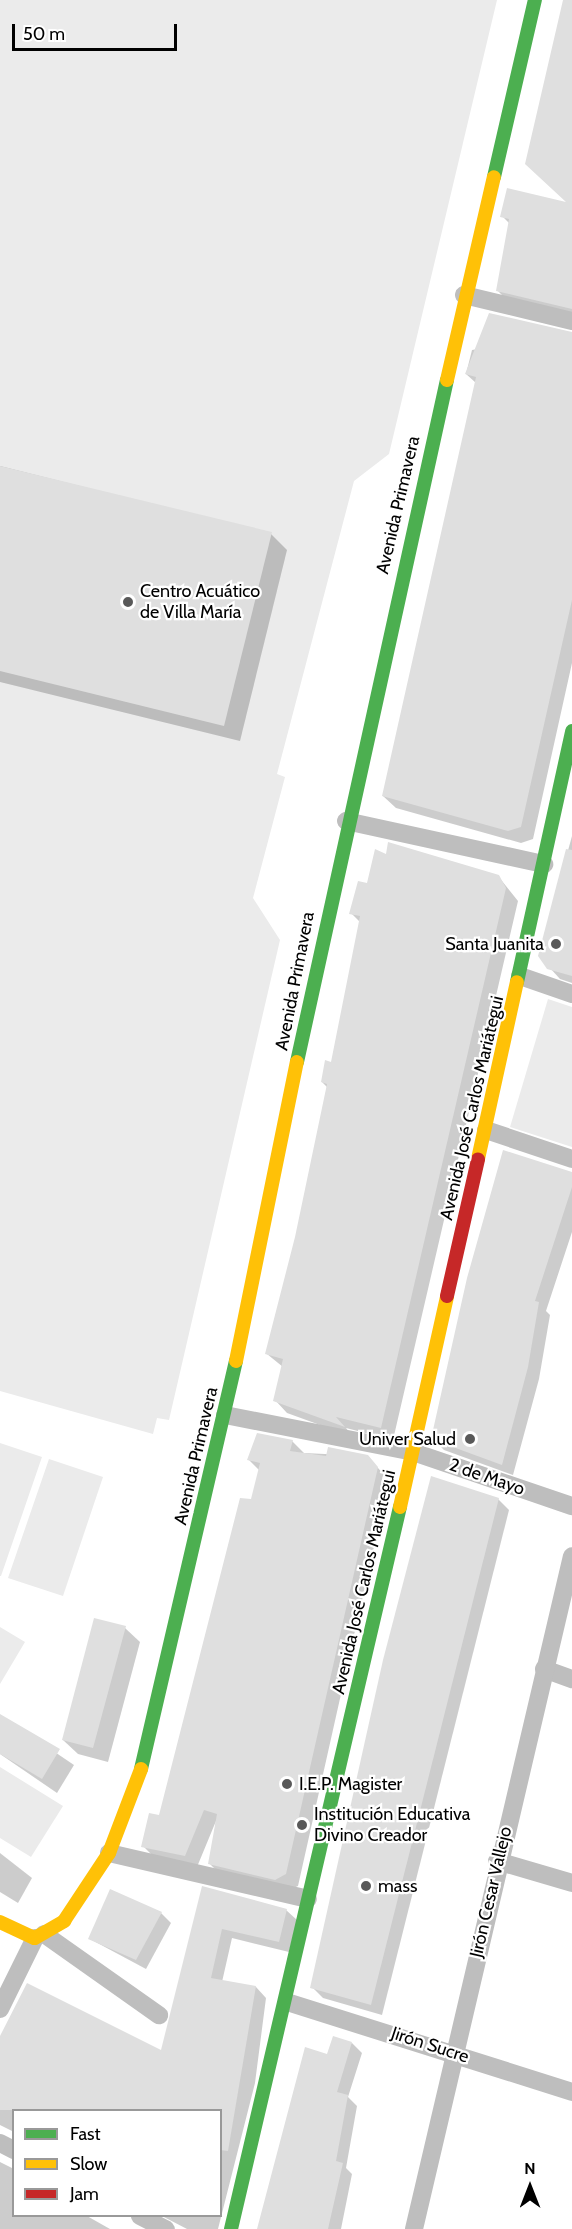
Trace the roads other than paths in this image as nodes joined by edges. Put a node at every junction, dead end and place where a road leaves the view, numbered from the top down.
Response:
1 (535, 0) edge
2 (464, 295) junction
3 (572, 321) edge
4 (572, 731) edge
5 (345, 821) junction
6 (544, 864) junction
7 (520, 976) junction
8 (572, 994) edge
9 (486, 1130) junction
10 (572, 1159) edge
11 (225, 1415) junction
12 (413, 1452) junction
13 (572, 1506) edge
14 (572, 1556) edge
15 (544, 1669) junction
16 (572, 1678) edge
17 (110, 1853) junction
18 (498, 1861) junction
19 (572, 1883) edge
20 (308, 1899) junction
21 (0, 1922) edge
22 (40, 1936) junction
23 (287, 2002) junction
24 (0, 2008) edge
25 (159, 2016) dead end
26 (455, 2053) junction
27 (572, 2092) edge
28 (142, 2217) edge
29 (420, 2227) edge
30 (166, 2229) edge
31 (231, 2229) edge

1 - 2 street, Avenida Primavera
2 - 3 street
2 - 5 street, Avenida Primavera
4 - 6 street, Avenida José Carlos Mariátegui
5 - 6 street
5 - 11 street, Avenida Primavera
6 - 7 street, Avenida José Carlos Mariátegui
7 - 8 street
7 - 9 street, Avenida José Carlos Mariátegui
9 - 10 street
9 - 12 street, Avenida José Carlos Mariátegui
11 - 12 street, 2 de Mayo
11 - 17 street, Avenida Primavera
12 - 13 street, 2 de Mayo
12 - 20 street, Avenida José Carlos Mariátegui
14 - 15 street, Jirón Cesar Vallejo
15 - 16 street
15 - 18 street, Jirón Cesar Vallejo
17 - 20 street
17 - 22 street, Avenida Primavera
18 - 19 street
18 - 26 street, Jirón Cesar Vallejo
20 - 23 street, Avenida José Carlos Mariátegui
21 - 22 street
22 - 24 street
22 - 25 street
23 - 26 street, Jirón Sucre
23 - 31 street, Avenida José Carlos Mariátegui
26 - 27 street, Jirón Sucre
26 - 29 street, Jirón Cesar Vallejo
28 - 30 street

